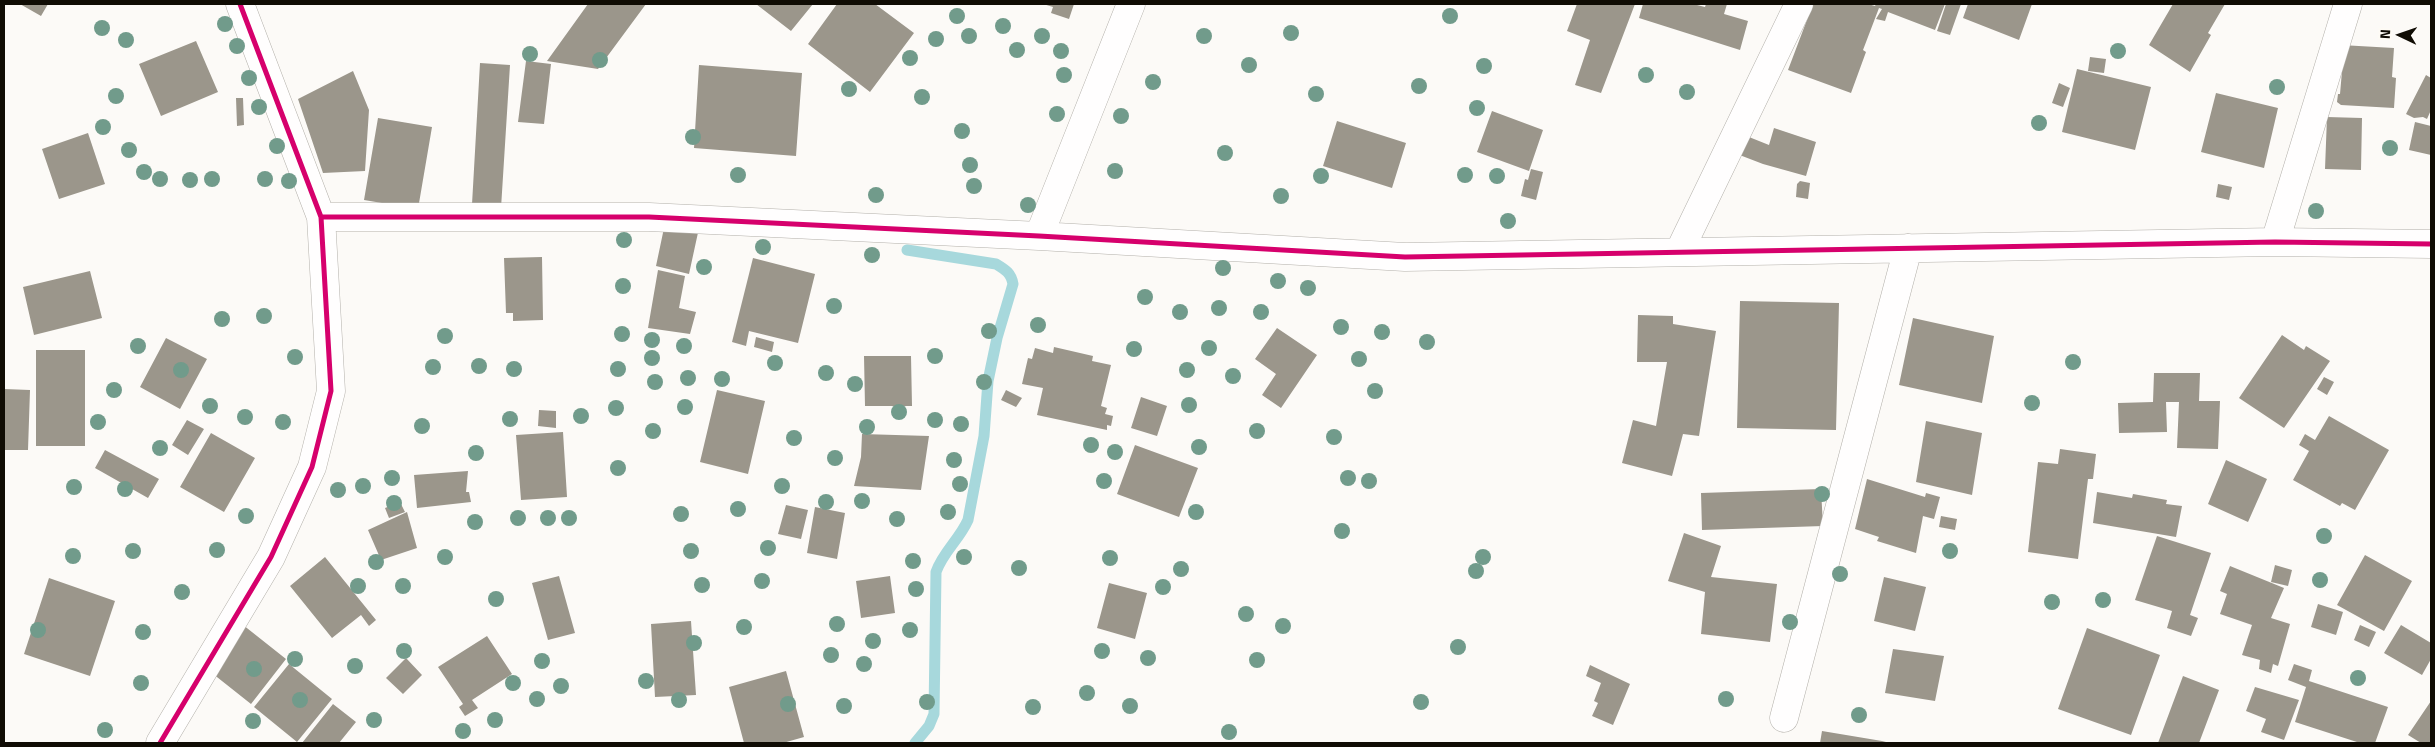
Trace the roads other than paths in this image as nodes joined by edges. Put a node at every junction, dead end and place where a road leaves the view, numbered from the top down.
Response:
1 (240, 4) edge
2 (1131, 4) edge
3 (1799, 4) edge
4 (2348, 4) edge
5 (321, 216) junction
6 (1039, 236) junction
7 (2275, 242) junction
8 (2431, 244) edge
9 (1908, 248) junction
10 (1679, 252) junction
11 (1784, 718) dead end
12 (160, 743) edge

1 - 5 street
2 - 6 street
3 - 10 street
4 - 7 street
5 - 6 street
5 - 12 street
6 - 10 street
7 - 8 street
7 - 9 street
9 - 10 street
9 - 11 street

